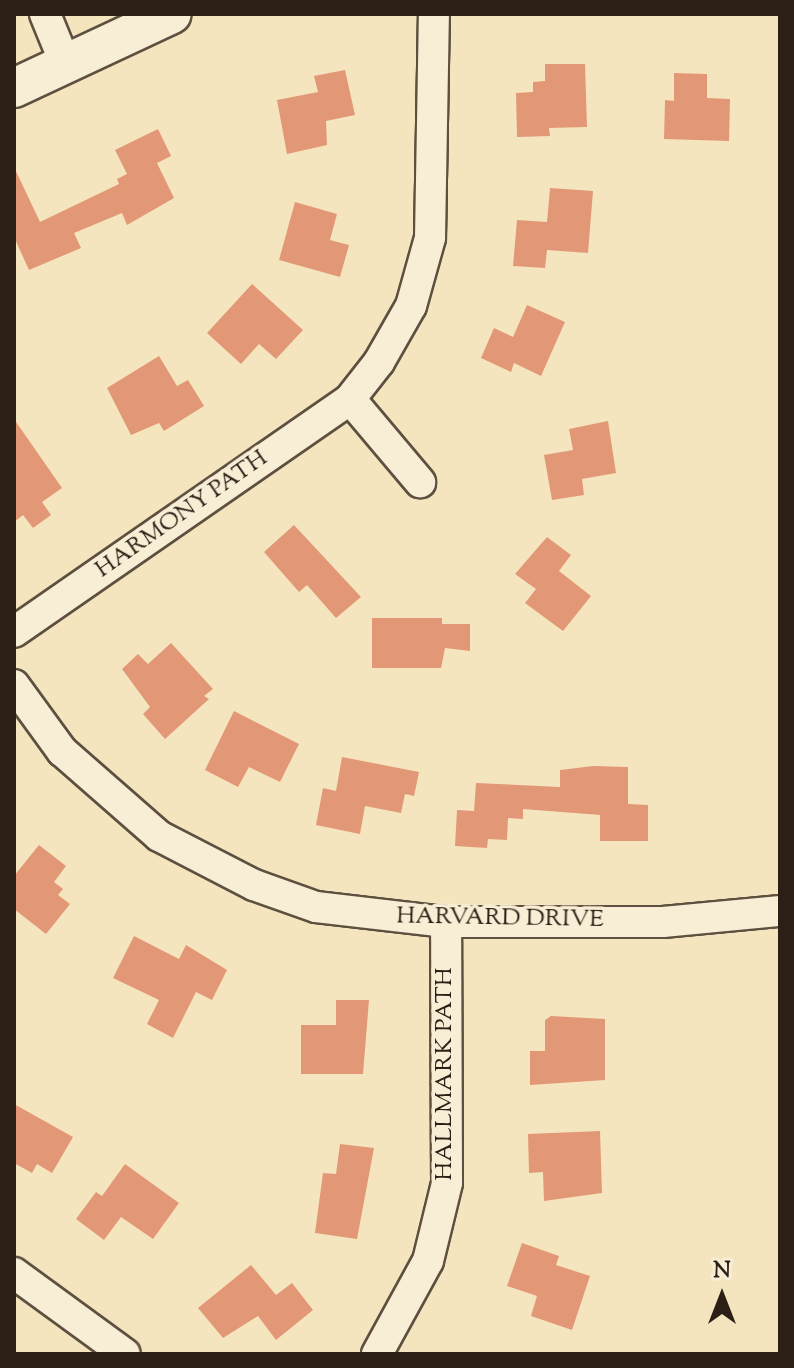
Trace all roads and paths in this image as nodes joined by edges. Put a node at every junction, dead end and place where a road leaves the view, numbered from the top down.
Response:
1 (45, 14) edge
2 (172, 14) edge
3 (434, 14) edge
4 (65, 63) junction
5 (14, 88) edge
6 (350, 399) junction
7 (420, 482) dead end
8 (14, 632) edge
9 (14, 685) edge
10 (780, 911) edge
11 (446, 922) junction
12 (14, 1273) edge
13 (125, 1354) edge
14 (377, 1354) edge

1 - 4 street
2 - 4 street
3 - 6 street, HARMONY PATH
4 - 5 street
6 - 7 street
6 - 8 street, HARMONY PATH
9 - 11 street, HARVARD DRIVE
10 - 11 street, HARVARD DRIVE
11 - 14 street, HALLMARK PATH
12 - 13 street

